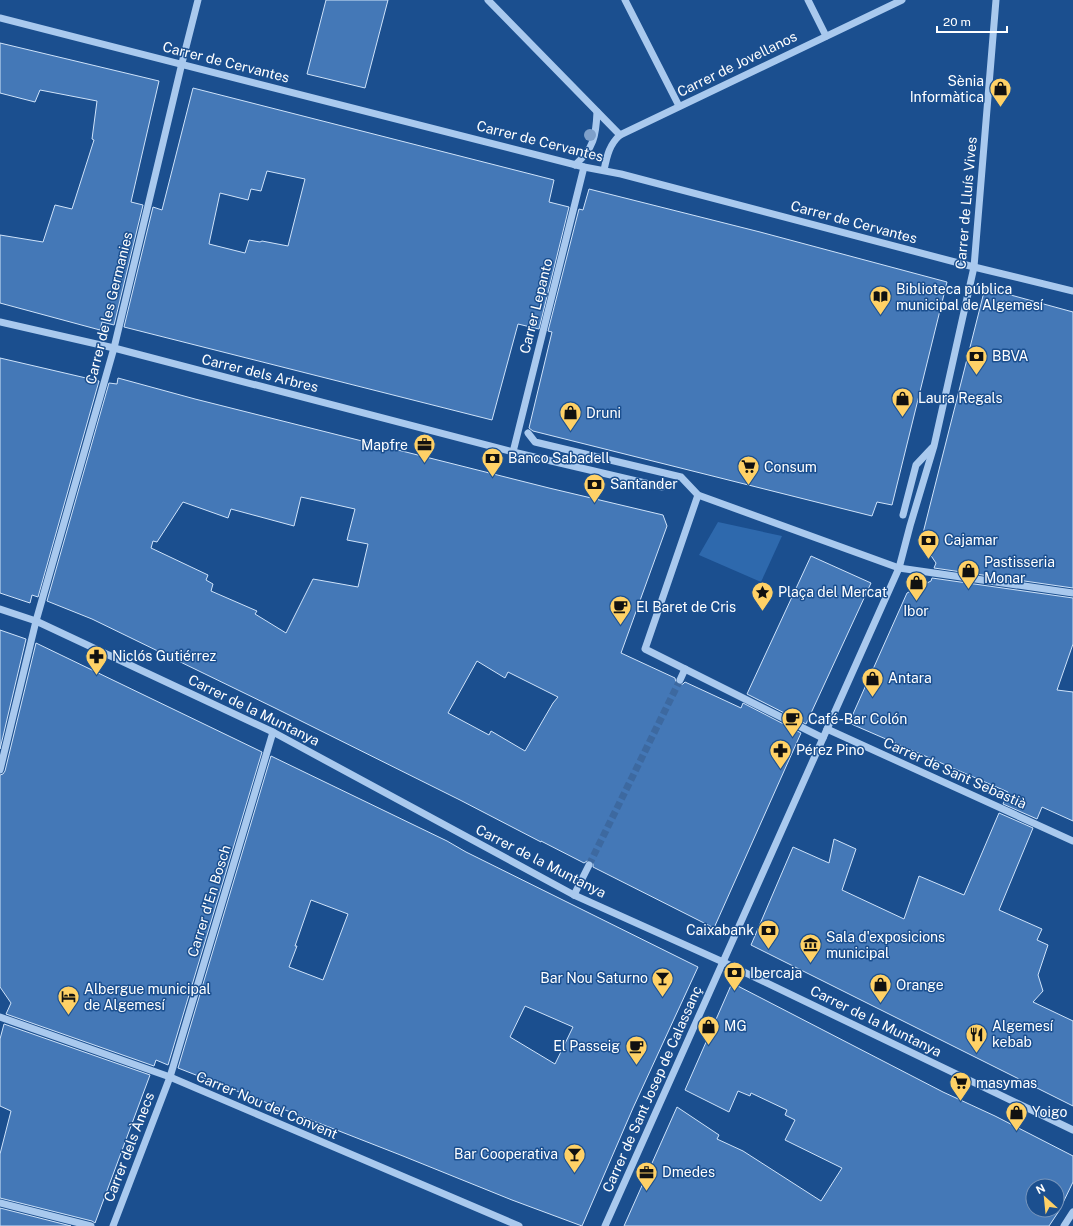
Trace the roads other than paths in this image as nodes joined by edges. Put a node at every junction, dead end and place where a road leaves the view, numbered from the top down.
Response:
1 (198, 0) edge
2 (488, 0) edge
3 (626, 0) edge
4 (808, 0) edge
5 (902, 0) edge
6 (996, 0) edge
7 (0, 18) edge
8 (826, 36) junction
9 (182, 64) junction
10 (680, 106) junction
11 (597, 112) junction
12 (620, 135) junction
13 (575, 165) junction
14 (584, 167) junction
15 (604, 170) junction
16 (974, 267) junction
17 (1073, 291) edge
18 (0, 322) edge
19 (114, 348) junction
20 (528, 433) dead end
21 (934, 446) junction
22 (513, 452) junction
23 (662, 487) dead end
24 (698, 495) junction
25 (903, 515) dead end
26 (899, 568) junction
27 (1073, 593) edge
28 (0, 610) edge
29 (36, 621) junction
30 (685, 669) junction
31 (680, 680) tunnel mouth
32 (827, 729) junction
33 (273, 732) junction
34 (822, 741) junction
35 (0, 770) edge
36 (1073, 841) edge
37 (589, 865) tunnel mouth
38 (574, 895) junction
39 (723, 962) junction
40 (0, 1020) edge
41 (170, 1077) junction
42 (1073, 1130) edge
43 (0, 1203) edge
44 (1073, 1212) edge
45 (91, 1226) edge
46 (113, 1226) edge
47 (519, 1226) edge
48 (605, 1226) edge
49 (1064, 1226) edge

1 - 9 street, Carrer de les Germanies
2 - 11 street
3 - 10 street
4 - 8 street
5 - 8 street, Carrer de Jovellanos
6 - 16 street, Carrer de Lluís Vives
7 - 9 street, Carrer de Cervantes
8 - 10 street, Carrer de Jovellanos
9 - 13 street, Carrer de Cervantes
9 - 19 street, Carrer de les Germanies
10 - 12 street, Carrer de Jovellanos
11 - 12 street
11 - 13 street
12 - 15 street
13 - 14 street, Carrer de Cervantes
14 - 15 street, Carrer de Cervantes
14 - 22 street, Carrer Lepanto
15 - 16 street, Carrer de Cervantes
16 - 17 street, Carrer de Cervantes
16 - 21 street, Carrer de Lluís Vives
18 - 19 street, Carrer dels Arbres
19 - 22 street, Carrer dels Arbres
19 - 29 street, Carrer de les Germanies
20 - 24 street
21 - 25 street
21 - 26 street, Carrer de Lluís Vives
22 - 23 street, Carrer dels Arbres
24 - 26 street
24 - 30 street
26 - 27 street
26 - 32 street
28 - 29 street, Carrer de la Muntanya
29 - 33 street, Carrer de la Muntanya
29 - 35 street, Carrer de les Germanies
30 - 31 street
30 - 34 street
32 - 34 street
32 - 36 street, Carrer de Sant Sebastià
33 - 38 street, Carrer de la Muntanya
33 - 41 street, Carrer d'En Bosch
34 - 39 street, Carrer de Sant Josep de Calassanç
37 - 38 street
38 - 39 street, Carrer de la Muntanya
39 - 42 street, Carrer de la Muntanya
39 - 48 street, Carrer de Sant Josep de Calassanç
40 - 41 street, Carrer Nou del Convent
41 - 46 street, Carrer dels Ànecs
41 - 47 street, Carrer Nou del Convent
43 - 45 street
44 - 49 street

